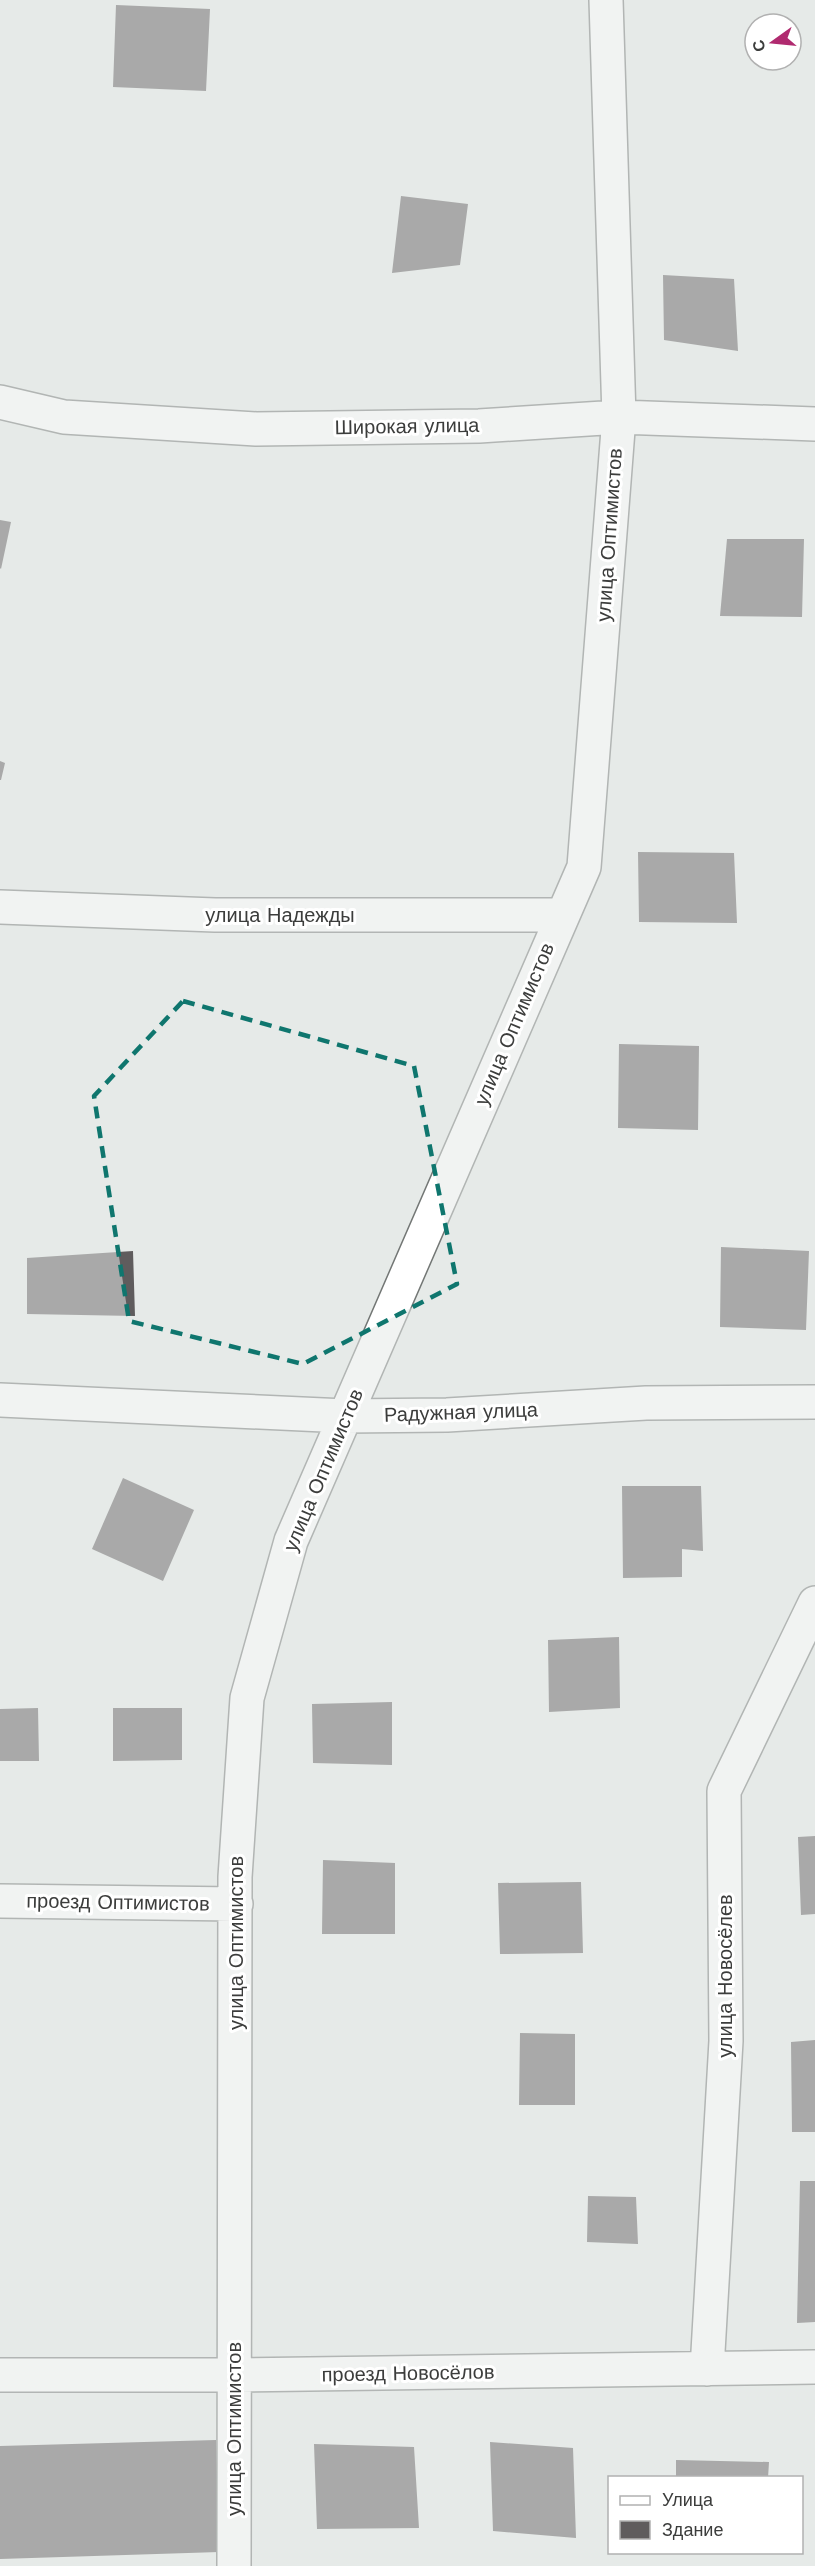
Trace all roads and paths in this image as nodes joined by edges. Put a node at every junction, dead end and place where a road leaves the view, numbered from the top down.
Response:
1 (606, 0) edge
2 (0, 402) edge
3 (619, 417) junction
4 (815, 424) edge
5 (0, 907) edge
6 (561, 915) junction
7 (0, 1400) edge
8 (815, 1402) edge
9 (345, 1416) junction
10 (815, 1603) edge
11 (0, 1901) edge
12 (236, 1904) junction
13 (815, 2367) edge
14 (707, 2369) junction
15 (0, 2374) edge
16 (235, 2375) junction
17 (234, 2566) edge

1 - 3 street, улица Оптимистов
2 - 3 street, Широкая улица
3 - 4 street, Широкая улица
3 - 6 street, улица Оптимистов
5 - 6 street, улица Надежды
6 - 9 street, улица Оптимистов
7 - 9 street, Радужная улица
8 - 9 street, Радужная улица
9 - 12 street, улица Оптимистов
10 - 14 street, улица Новосёлев
11 - 12 street, проезд Оптимистов
12 - 16 street, улица Оптимистов
13 - 14 street, проезд Новосёлов
14 - 16 street, проезд Новосёлов
15 - 16 street, проезд Новосёлов
16 - 17 street, улица Оптимистов

